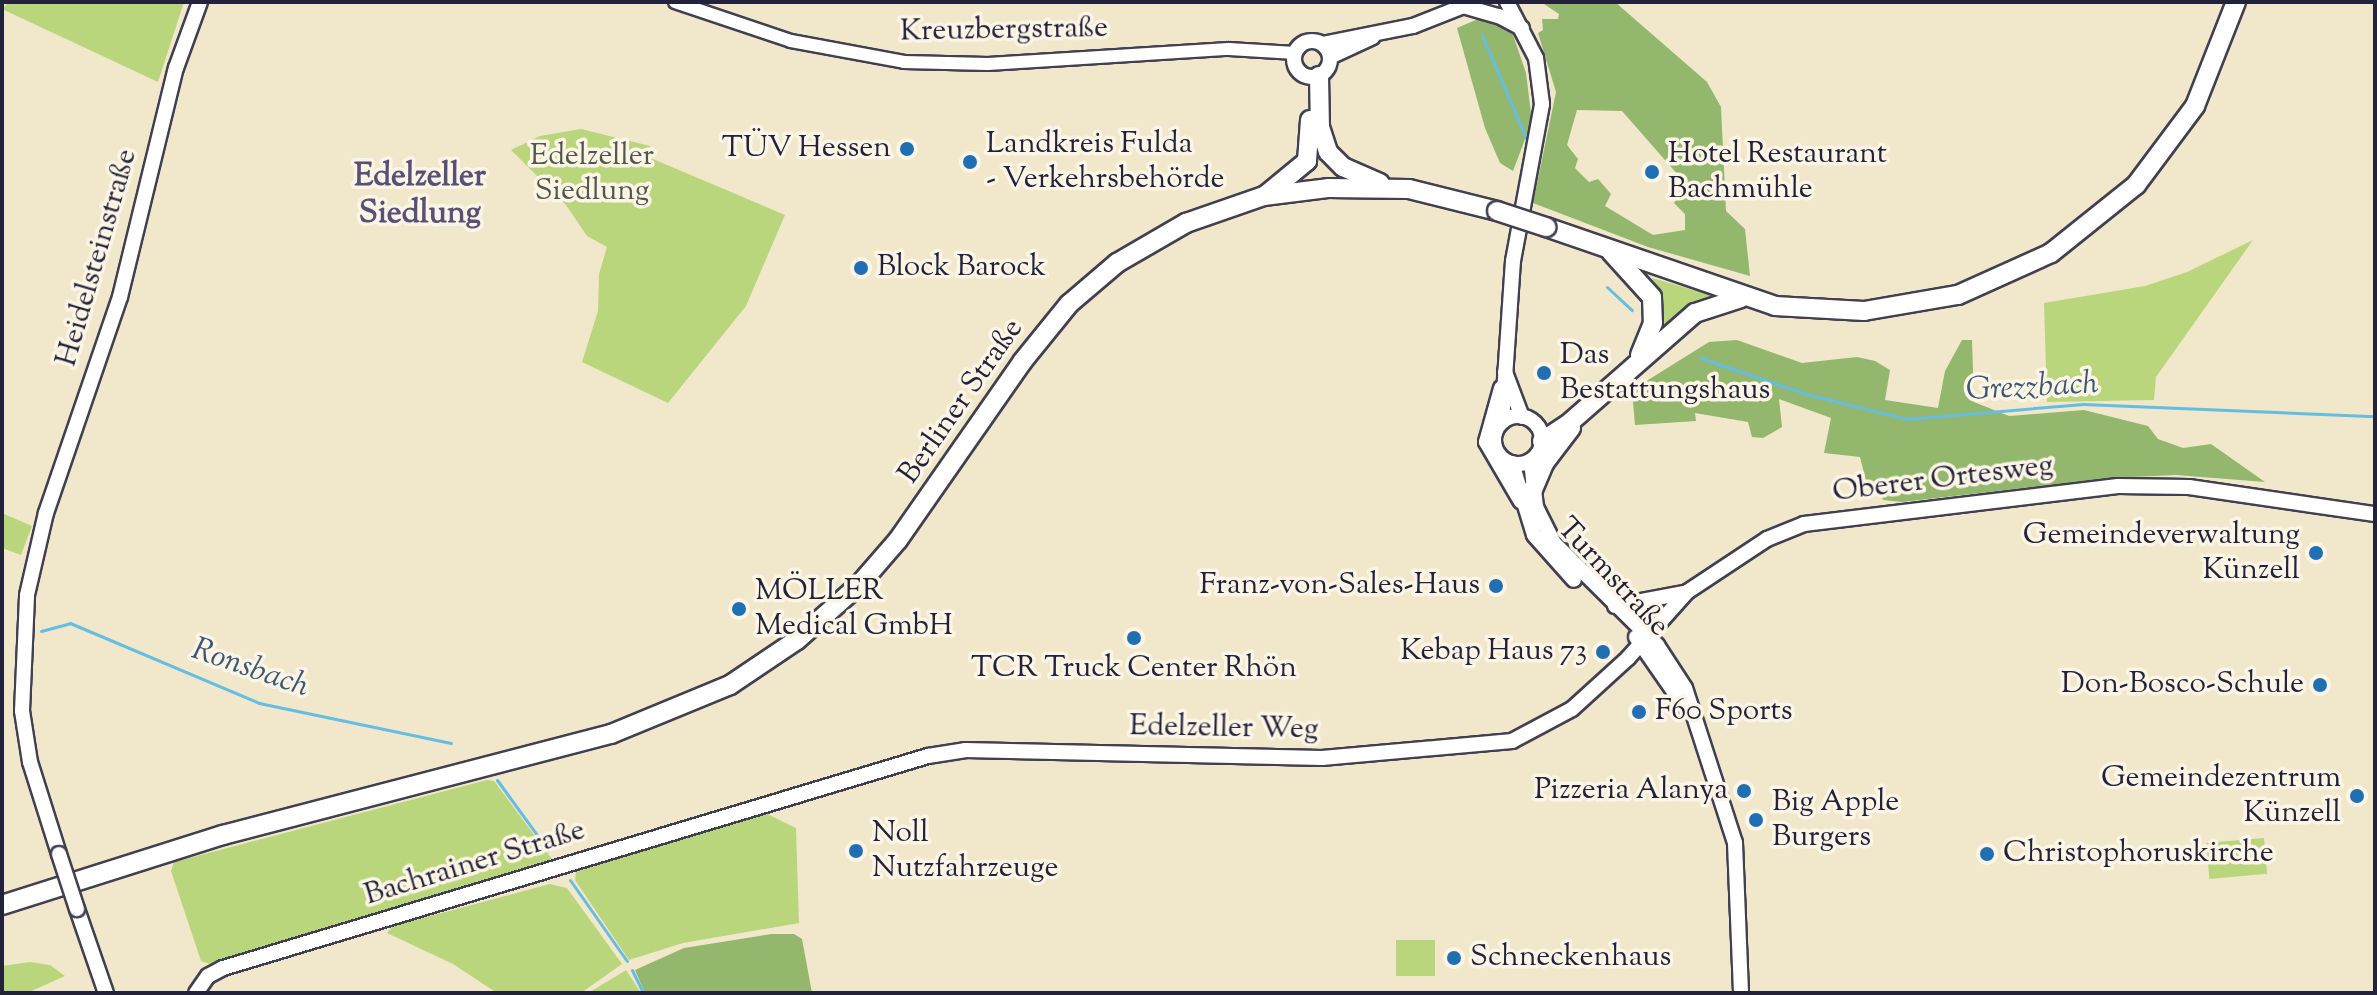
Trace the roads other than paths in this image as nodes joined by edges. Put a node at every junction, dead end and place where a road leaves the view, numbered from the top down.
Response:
1 (200, 2) edge
2 (675, 2) edge
3 (1507, 2) edge
4 (2225, 2) edge
5 (2236, 2) edge
6 (1462, 5) edge
7 (1522, 29) junction
8 (1326, 51) junction
9 (1295, 53) junction
10 (1313, 76) junction
11 (1390, 187) junction
12 (1264, 196) junction
13 (1606, 247) junction
14 (1634, 257) junction
15 (1741, 298) junction
16 (1639, 359) junction
17 (1505, 371) junction
18 (1502, 387) junction
19 (1584, 410) junction
20 (1522, 417) junction
21 (1502, 422) junction
22 (1541, 434) junction
23 (1531, 461) junction
24 (1512, 463) junction
25 (1526, 497) junction
26 (2375, 514) edge
27 (1687, 592) junction
28 (1615, 606) junction
29 (1644, 639) junction
30 (778, 798) joint
31 (2, 905) edge
32 (106, 992) edge
33 (196, 993) edge
34 (1741, 993) edge

1 - 32 main road, Heidelsteinstraße, bridge
2 - 9 street, Kreuzbergstraße
3 - 7 main road
4 - 14 highway, Berliner Straße
5 - 15 highway, Berliner Straße
6 - 7 main road
6 - 8 main road, Kreuzbergstraße
7 - 17 main road
8 - 9 main road, Kreuzbergstraße
8 - 10 main road
9 - 10 main road
10 - 11 highway
10 - 12 highway
11 - 12 highway, Berliner Straße
11 - 13 highway, Berliner Straße, bridge
12 - 31 highway, Berliner Straße
13 - 14 highway, Berliner Straße
13 - 16 highway
14 - 15 highway, Berliner Straße
15 - 16 highway
16 - 19 highway
17 - 18 main road
17 - 20 main road
18 - 21 main road
18 - 25 main road
19 - 22 highway
19 - 25 highway
20 - 21 main road
20 - 22 main road
21 - 24 main road
22 - 23 main road
23 - 24 main road
23 - 25 main road, Turmstraße
24 - 25 main road, Turmstraße
25 - 28 main road, Turmstraße
25 - 29 main road, Turmstraße
26 - 27 main road, Oberer Ortesweg
27 - 28 main road
27 - 29 main road, Oberer Ortesweg
28 - 29 main road, Turmstraße
29 - 30 main road, Edelzeller Weg
29 - 34 main road, Turmstraße
30 - 33 main road, Bachrainer Straße

